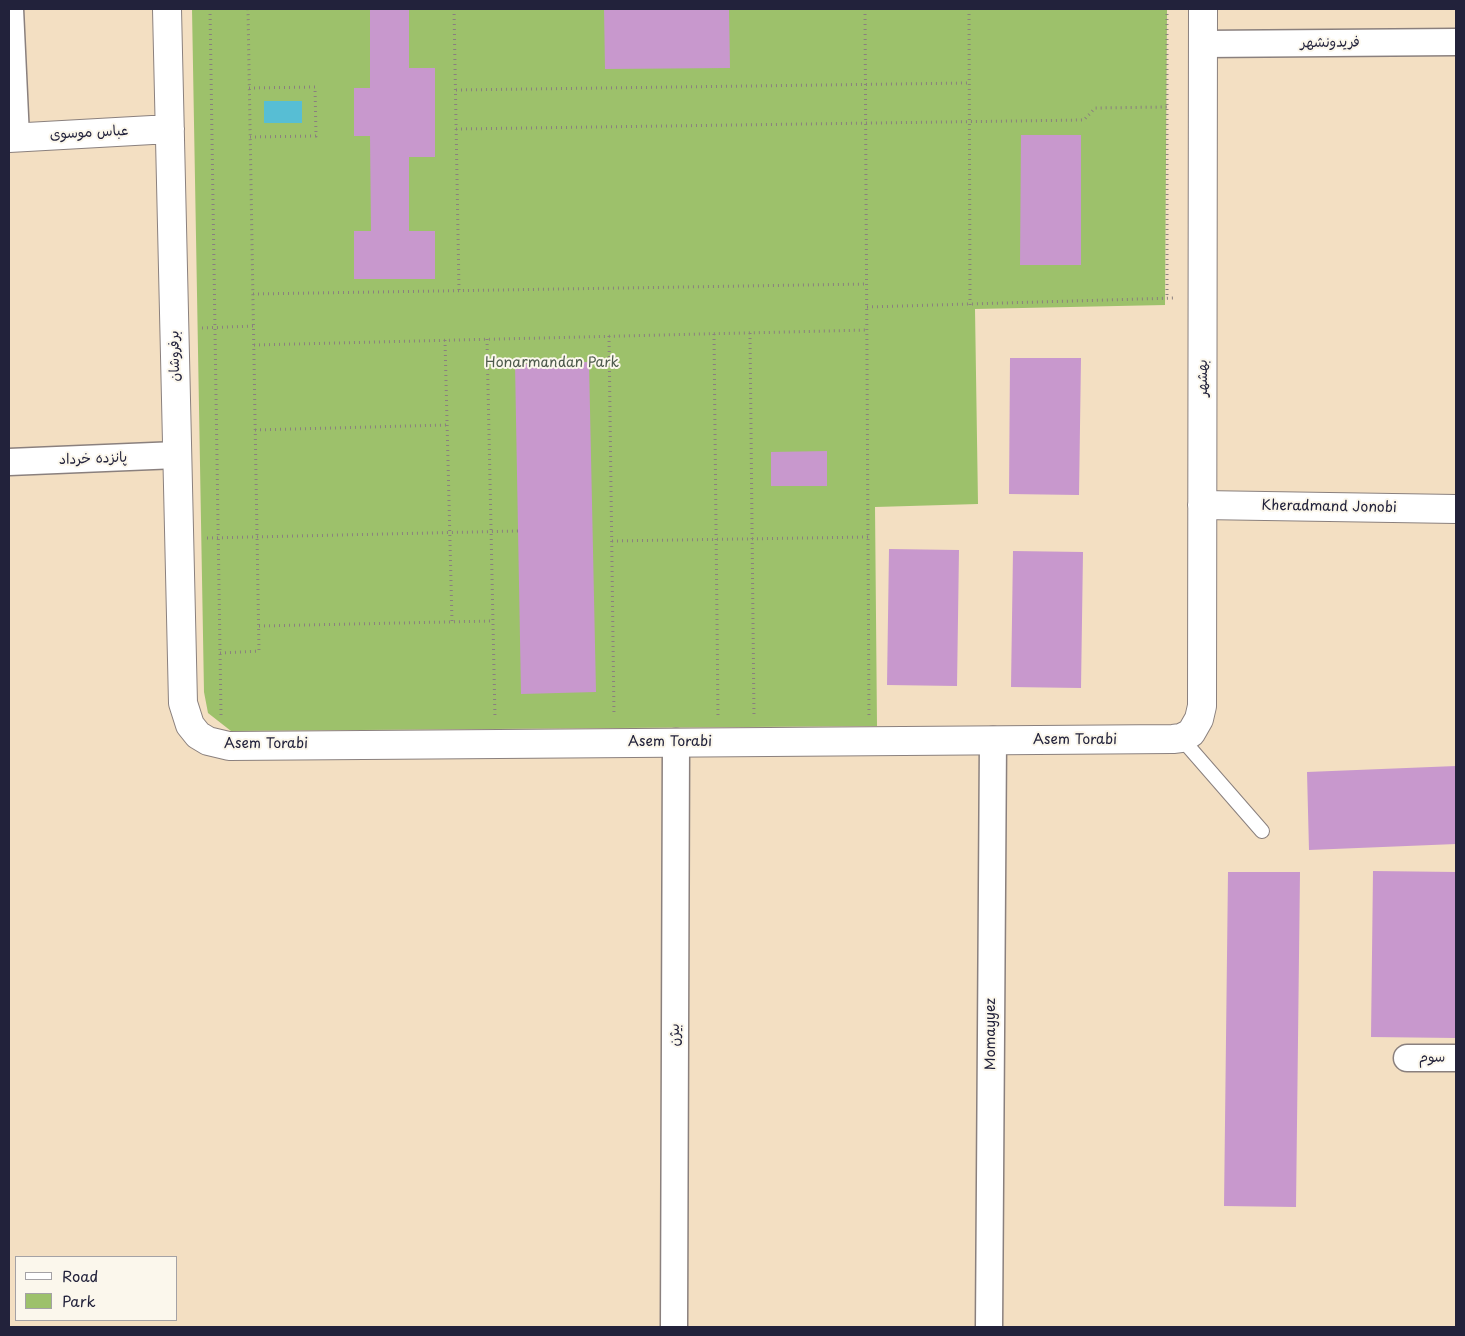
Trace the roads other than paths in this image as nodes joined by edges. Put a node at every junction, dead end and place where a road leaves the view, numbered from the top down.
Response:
1 (10, 9) edge
2 (167, 9) edge
3 (1203, 9) edge
4 (1456, 42) edge
5 (1203, 44) junction
6 (170, 129) junction
7 (12, 138) edge
8 (177, 456) junction
9 (9, 462) edge
10 (1202, 505) junction
11 (1456, 509) edge
12 (183, 703) joint
13 (1181, 738) junction
14 (993, 740) junction
15 (676, 742) junction
16 (1262, 831) dead end
17 (1407, 1058) dead end
18 (1456, 1058) edge
19 (674, 1327) edge
20 (989, 1327) edge

1 - 7 street
2 - 6 street, برفروشان
3 - 5 street, بهشهر
4 - 5 street, فریدونشهر
5 - 10 street, بهشهر
6 - 7 street, عباس موسوی
6 - 8 street, برفروشان
8 - 9 street, پانزده خرداد
8 - 12 street, برفروشان
10 - 11 street, Kheradmand Jonobi
10 - 13 street, بهشهر
12 - 15 street, Asem Torabi
13 - 14 street, Asem Torabi
13 - 16 lane
14 - 15 street, Asem Torabi
14 - 20 street, Momayyez
15 - 19 street, بیژن
17 - 18 street, سوم

